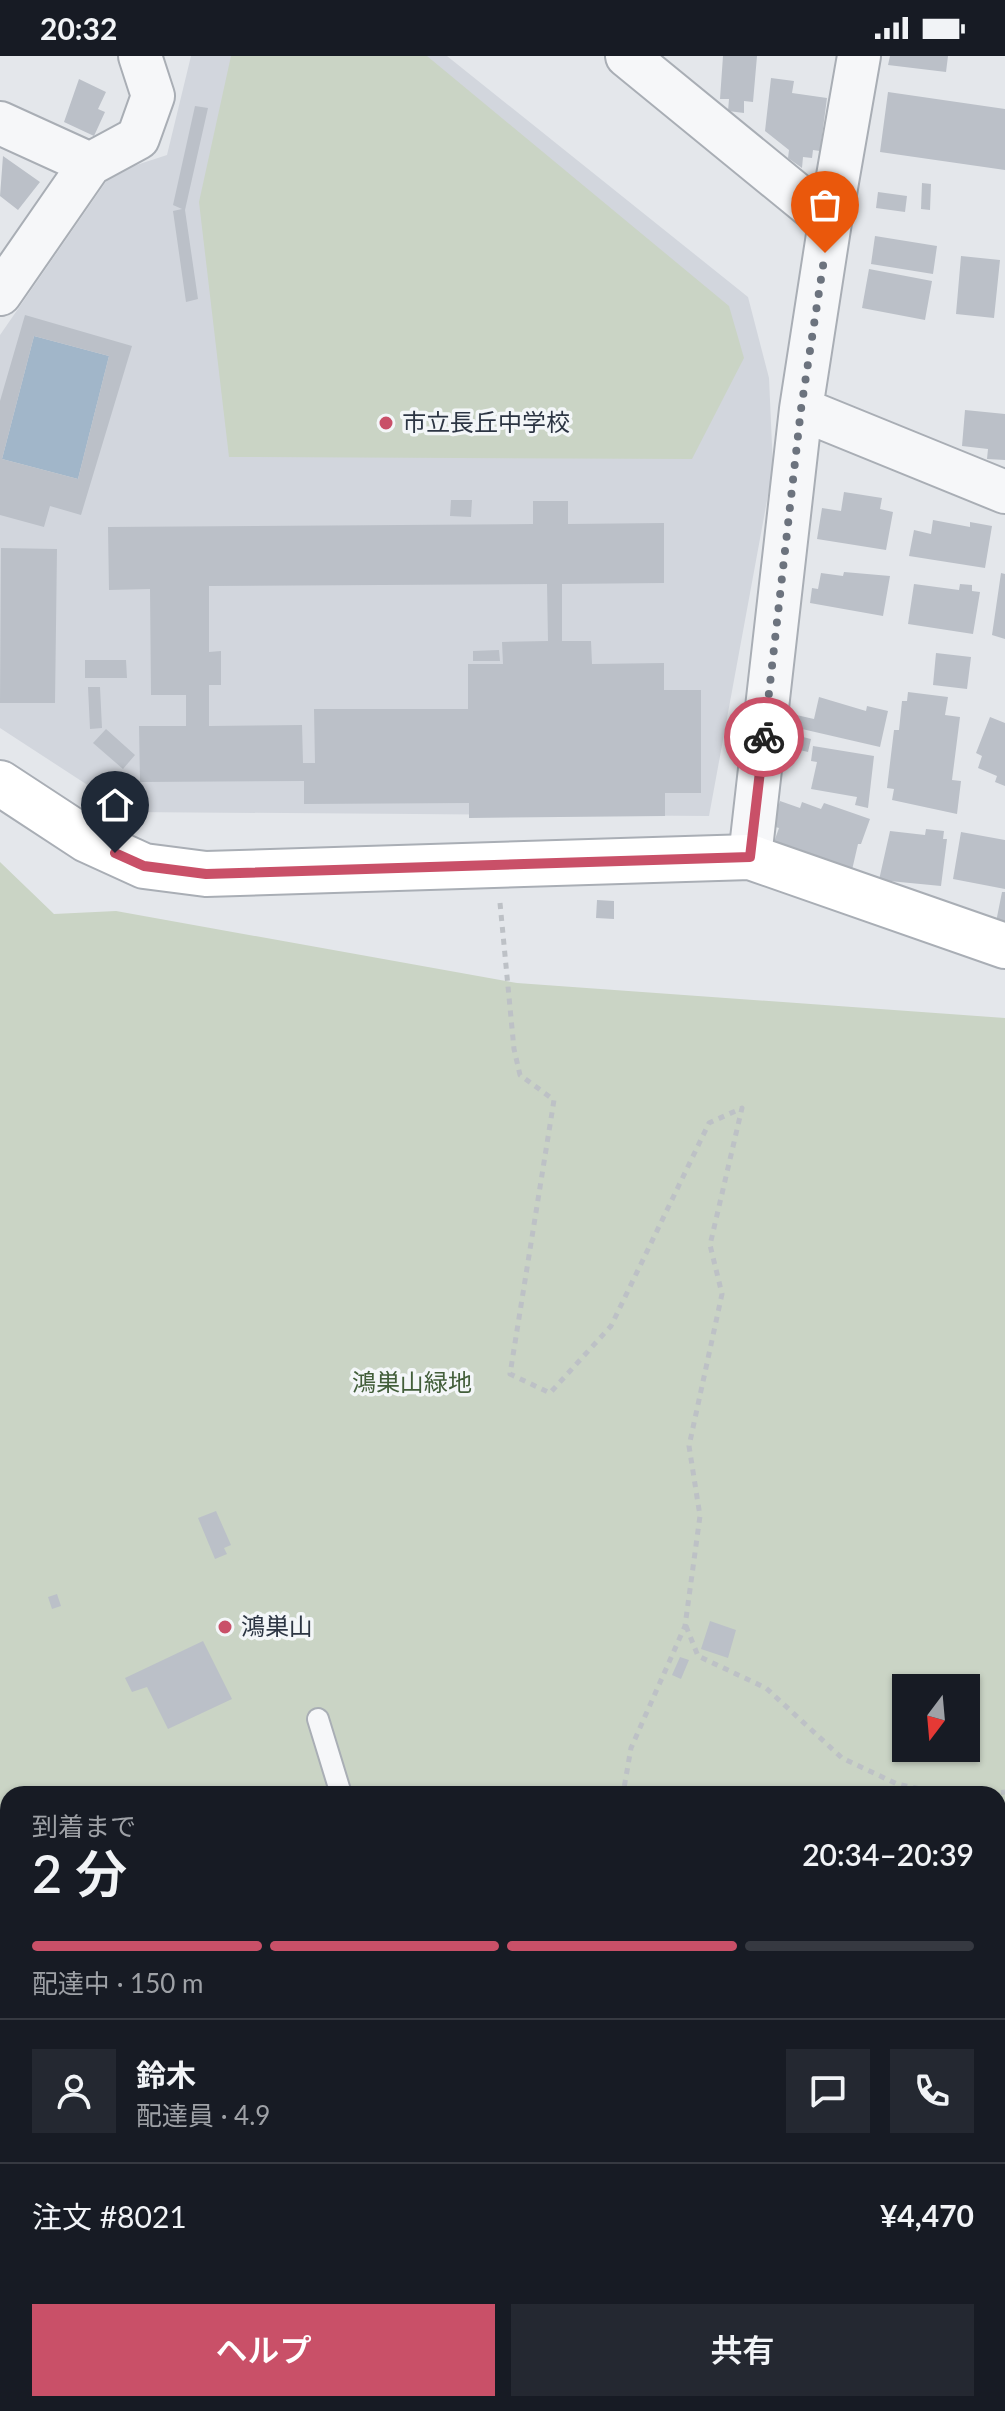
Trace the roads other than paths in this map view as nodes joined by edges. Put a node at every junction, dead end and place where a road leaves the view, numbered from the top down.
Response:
1 (140, 56) edge
2 (627, 56) edge
3 (859, 56) edge
4 (0, 123) edge
5 (90, 164) junction
6 (830, 222) junction
7 (0, 294) edge
8 (801, 409) junction
9 (1005, 492) edge
10 (0, 783) edge
11 (750, 857) junction
12 (1005, 946) edge
13 (318, 1719) dead end
14 (339, 1786) edge

1 - 5 street
2 - 6 street
3 - 6 street
4 - 5 street
5 - 7 street
6 - 8 street
8 - 9 street
8 - 11 street
10 - 11 street
11 - 12 street
13 - 14 lane

